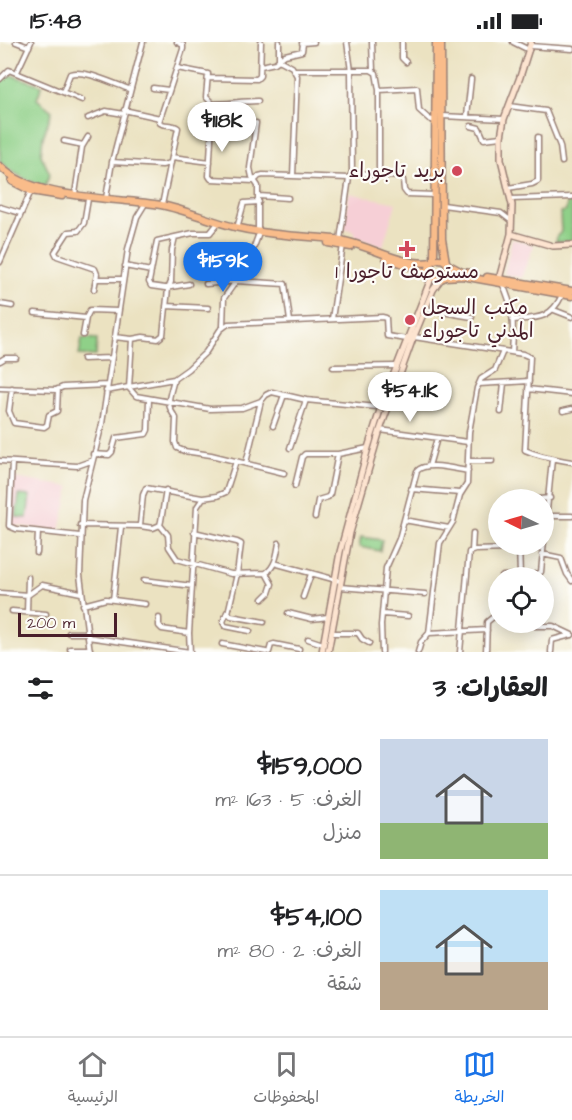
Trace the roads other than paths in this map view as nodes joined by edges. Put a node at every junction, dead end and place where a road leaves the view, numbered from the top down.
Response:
1 (16, 42) edge
2 (143, 42) edge
3 (177, 42) edge
4 (261, 42) edge
5 (279, 42) edge
6 (314, 42) edge
7 (347, 42) edge
8 (372, 42) edge
9 (402, 42) edge
10 (436, 42) edge
11 (441, 42) edge
12 (513, 42) edge
13 (303, 43) edge
14 (30, 44) edge
15 (530, 46) edge
16 (572, 49) edge
17 (279, 60) junction
18 (406, 62) dead end
19 (261, 66) junction
20 (177, 68) junction
21 (294, 70) junction
22 (351, 71) junction
23 (372, 71) junction
24 (17, 72) junction
25 (0, 78) edge
26 (208, 78) junction
27 (471, 79) dead end
28 (153, 88) dead end
29 (129, 89) junction
30 (169, 90) junction
31 (379, 90) junction
32 (63, 92) junction
33 (82, 100) dead end
34 (258, 101) dead end
35 (213, 104) junction
36 (508, 106) junction
37 (124, 112) junction
38 (442, 116) junction
39 (467, 116) junction
40 (88, 118) dead end
41 (160, 118) junction
42 (504, 119) junction
43 (436, 121) junction
44 (256, 123) dead end
45 (471, 126) dead end
46 (501, 136) junction
47 (88, 137) dead end
48 (538, 138) dead end
49 (64, 141) dead end
50 (83, 145) junction
51 (172, 157) junction
52 (112, 162) junction
53 (210, 162) junction
54 (562, 162) dead end
55 (171, 164) junction
56 (0, 166) edge
57 (0, 172) edge
58 (352, 172) junction
59 (379, 174) junction
60 (293, 176) junction
61 (349, 178) junction
62 (254, 181) junction
63 (507, 188) junction
64 (32, 189) junction
65 (75, 194) junction
66 (435, 195) junction
67 (259, 196) junction
68 (572, 197) edge
69 (106, 198) junction
70 (288, 198) dead end
71 (88, 200) junction
72 (259, 202) junction
73 (511, 202) junction
74 (144, 205) junction
75 (443, 205) junction
76 (162, 206) junction
77 (0, 207) edge
78 (20, 213) junction
79 (501, 213) junction
80 (511, 221) junction
81 (217, 225) junction
82 (237, 228) junction
83 (258, 234) junction
84 (511, 234) junction
85 (175, 237) junction
86 (341, 243) junction
87 (572, 245) edge
88 (391, 258) junction
89 (433, 261) junction
90 (0, 262) edge
91 (446, 263) junction
92 (125, 266) junction
93 (151, 271) junction
94 (431, 274) junction
95 (443, 278) junction
96 (96, 279) junction
97 (122, 279) junction
98 (237, 281) junction
99 (500, 281) junction
100 (189, 284) dead end
101 (206, 284) dead end
102 (168, 287) junction
103 (94, 289) dead end
104 (572, 291) edge
105 (562, 294) junction
106 (572, 296) edge
107 (0, 304) edge
108 (12, 306) dead end
109 (166, 306) junction
110 (208, 308) dead end
111 (425, 309) junction
112 (554, 310) junction
113 (118, 311) junction
114 (35, 313) dead end
115 (472, 317) dead end
116 (572, 317) edge
117 (86, 318) junction
118 (332, 319) junction
119 (514, 320) junction
120 (290, 321) junction
121 (223, 326) junction
122 (83, 335) dead end
123 (114, 337) junction
124 (132, 339) junction
125 (411, 339) junction
126 (503, 351) junction
127 (512, 352) junction
128 (16, 358) dead end
129 (111, 358) junction
130 (84, 359) dead end
131 (0, 361) edge
132 (397, 366) junction
133 (333, 367) dead end
134 (174, 379) junction
135 (529, 381) junction
136 (504, 383) junction
137 (478, 384) junction
138 (107, 385) junction
139 (0, 388) edge
140 (12, 388) junction
141 (129, 388) junction
142 (58, 389) junction
143 (528, 389) junction
144 (106, 391) junction
145 (572, 394) edge
146 (284, 395) junction
147 (149, 399) junction
148 (169, 400) junction
149 (306, 400) junction
150 (261, 401) junction
151 (384, 408) junction
152 (572, 409) edge
153 (563, 411) dead end
154 (501, 412) dead end
155 (273, 426) dead end
156 (380, 430) junction
157 (437, 438) junction
158 (468, 442) junction
159 (290, 448) dead end
160 (368, 448) junction
161 (93, 454) junction
162 (338, 454) junction
163 (552, 459) junction
164 (0, 461) edge
165 (91, 461) junction
166 (236, 461) junction
167 (468, 461) junction
168 (492, 461) dead end
169 (12, 462) junction
170 (572, 462) edge
171 (246, 464) junction
172 (77, 466) junction
173 (429, 466) junction
174 (468, 471) junction
175 (284, 473) dead end
176 (88, 474) junction
177 (295, 486) dead end
178 (411, 489) junction
179 (550, 489) edge
180 (166, 490) junction
181 (460, 493) junction
182 (203, 498) junction
183 (554, 516) edge
184 (572, 516) edge
185 (315, 517) dead end
186 (404, 520) junction
187 (80, 525) junction
188 (160, 525) junction
189 (140, 526) junction
190 (121, 527) junction
191 (449, 528) junction
192 (38, 532) junction
193 (194, 532) junction
194 (473, 533) dead end
195 (80, 536) junction
196 (279, 543) dead end
197 (488, 549) edge
198 (472, 551) junction
199 (37, 553) dead end
200 (547, 555) edge
201 (274, 563) junction
202 (194, 565) junction
203 (266, 573) junction
204 (237, 574) junction
205 (311, 574) junction
206 (28, 577) dead end
207 (144, 580) dead end
208 (572, 581) edge
209 (338, 582) junction
210 (192, 586) junction
211 (383, 590) junction
212 (0, 593) edge
213 (81, 593) junction
214 (425, 594) dead end
215 (28, 595) junction
216 (303, 597) dead end
217 (263, 599) dead end
218 (113, 600) junction
219 (145, 604) dead end
220 (83, 605) junction
221 (12, 611) dead end
222 (27, 612) junction
223 (227, 612) junction
224 (288, 613) dead end
225 (46, 614) dead end
226 (382, 614) junction
227 (408, 616) dead end
228 (328, 617) junction
229 (159, 618) dead end
230 (488, 620) edge
231 (264, 622) dead end
232 (554, 627) edge
233 (557, 627) junction
234 (487, 630) junction
235 (250, 631) dead end
236 (461, 631) junction
237 (69, 633) dead end
238 (189, 633) junction
239 (331, 633) junction
240 (429, 633) junction
241 (88, 635) junction
242 (572, 635) edge
243 (559, 638) junction
244 (308, 639) dead end
245 (369, 643) dead end
246 (222, 644) dead end
247 (323, 644) junction
248 (70, 649) dead end
249 (299, 649) dead end
250 (90, 651) edge
251 (190, 652) edge
252 (268, 652) edge
253 (322, 652) edge
254 (328, 652) edge
255 (382, 652) edge
256 (418, 652) edge
257 (460, 652) edge
258 (486, 652) edge
259 (550, 652) edge

1 - 14 street
2 - 29 street
3 - 20 street
4 - 19 street
5 - 17 street
6 - 13 street
7 - 22 street
8 - 23 street
9 - 18 street
10 - 43 main road
11 - 38 main road
12 - 15 street
13 - 17 street
14 - 24 street
15 - 16 street
15 - 36 main road
17 - 19 street
17 - 21 street
19 - 26 street
20 - 26 street
20 - 30 street
21 - 22 street
21 - 60 street
22 - 23 street
22 - 58 street
23 - 31 street
24 - 25 street
24 - 32 street
26 - 35 street
27 - 39 street
28 - 30 street
29 - 32 street
29 - 37 street
30 - 41 street
31 - 43 street
31 - 59 street
32 - 33 street
34 - 35 street
35 - 53 street
36 - 42 main road
36 - 54 street
37 - 40 street
37 - 41 street
37 - 52 street
38 - 39 street
38 - 75 main road
39 - 42 street
41 - 51 street
42 - 46 main road
43 - 66 main road
44 - 62 street
45 - 46 street
46 - 63 main road
47 - 50 street
48 - 63 street
49 - 50 street
50 - 65 street
51 - 53 street
51 - 55 street
52 - 55 street
52 - 69 street
53 - 62 street
55 - 76 street
56 - 64 main road
57 - 64 main road
58 - 59 street
58 - 61 street
59 - 66 street
60 - 61 street
60 - 62 street
61 - 86 street
62 - 67 street
63 - 73 main road
64 - 65 main road
64 - 71 main road
64 - 78 street
65 - 69 main road
66 - 89 main road
67 - 70 street
67 - 72 street
68 - 73 street
69 - 74 main road
71 - 74 main road
71 - 96 street
72 - 82 street
72 - 83 street
73 - 79 street
73 - 80 main road
74 - 76 main road
74 - 81 main road
74 - 92 street
75 - 79 street
75 - 91 main road
76 - 81 main road
77 - 78 street
78 - 90 street
79 - 80 street
80 - 84 main road
81 - 82 main road
81 - 83 main road
81 - 85 street
82 - 83 main road
83 - 86 main road
83 - 98 street
84 - 87 main road
84 - 99 main road
85 - 93 street
85 - 102 street
86 - 88 main road
86 - 118 street
88 - 89 main road
88 - 94 main road
89 - 91 main road
89 - 94 main road
91 - 95 main road
91 - 99 main road
92 - 93 street
92 - 97 street
93 - 102 street
94 - 95 main road
94 - 125 main road
95 - 99 main road
95 - 111 main road
96 - 97 street
96 - 103 street
97 - 113 street
98 - 101 street
98 - 120 street
98 - 121 street
99 - 104 main road
99 - 105 main road
99 - 119 street
100 - 102 street
102 - 109 street
105 - 106 main road
105 - 112 street
107 - 108 street
109 - 110 street
109 - 124 street
111 - 115 street
111 - 125 main road
112 - 116 street
112 - 119 street
113 - 117 street
113 - 123 street
114 - 117 street
117 - 122 street
118 - 120 street
118 - 125 street
119 - 127 street
120 - 121 street
121 - 134 street
123 - 124 street
123 - 129 street
124 - 141 street
125 - 126 street
125 - 132 main road
125 - 151 main road
126 - 127 street
126 - 137 street
127 - 135 street
128 - 131 street
129 - 130 street
129 - 138 street
132 - 133 street
132 - 151 main road
134 - 141 street
134 - 148 street
135 - 136 street
135 - 143 street
136 - 137 street
136 - 154 street
137 - 158 street
138 - 142 street
138 - 144 street
139 - 140 street
140 - 142 street
140 - 142 street
141 - 144 street
141 - 147 street
143 - 145 street
143 - 163 street
144 - 161 street
146 - 149 street
146 - 150 street
146 - 155 street
147 - 148 street
147 - 161 street
148 - 150 street
148 - 166 street
149 - 151 street
149 - 159 street
150 - 171 street
151 - 156 main road
151 - 160 main road
152 - 153 street
156 - 157 street
156 - 209 main road
157 - 158 street
157 - 173 street
158 - 167 street
160 - 162 street
160 - 209 main road
161 - 165 street
162 - 177 street
162 - 185 street
163 - 170 street
163 - 179 street
164 - 169 street
165 - 172 street
165 - 176 street
166 - 171 street
166 - 182 street
167 - 168 street
167 - 174 street
169 - 172 street
169 - 192 street
171 - 175 street
172 - 176 street
173 - 174 street
173 - 178 street
174 - 181 street
176 - 187 street
178 - 181 street
178 - 186 street
180 - 182 street
180 - 188 street
180 - 189 street
181 - 191 street
182 - 193 street
183 - 184 street
186 - 191 street
186 - 211 street
187 - 190 street
187 - 195 street
188 - 189 street
188 - 202 street
189 - 190 street
190 - 218 street
191 - 240 street
192 - 195 street
192 - 199 street
193 - 202 street
193 - 204 street
194 - 198 street
195 - 213 street
196 - 201 street
197 - 198 street
198 - 236 street
200 - 208 street
201 - 203 street
201 - 205 street
202 - 204 street
202 - 210 street
203 - 204 street
203 - 217 street
204 - 223 street
205 - 209 street
205 - 216 street
206 - 215 street
207 - 210 street
209 - 211 street
209 - 228 main road
209 - 239 main road
210 - 238 street
211 - 214 street
211 - 226 street
212 - 215 street
213 - 215 street
213 - 220 street
215 - 222 street
218 - 219 street
218 - 220 street
220 - 241 street
221 - 222 street
222 - 225 street
223 - 231 street
223 - 235 street
224 - 228 street
226 - 227 street
226 - 255 street
228 - 247 main road
229 - 238 street
230 - 234 street
232 - 233 street
233 - 242 street
233 - 243 street
234 - 236 street
234 - 258 street
236 - 240 street
236 - 257 street
237 - 241 street
238 - 251 street
239 - 245 street
239 - 254 main road
240 - 256 street
241 - 250 street
241 - 251 street
242 - 243 street
243 - 259 street
244 - 247 street
246 - 252 street
247 - 253 main road
248 - 250 street
249 - 252 street

